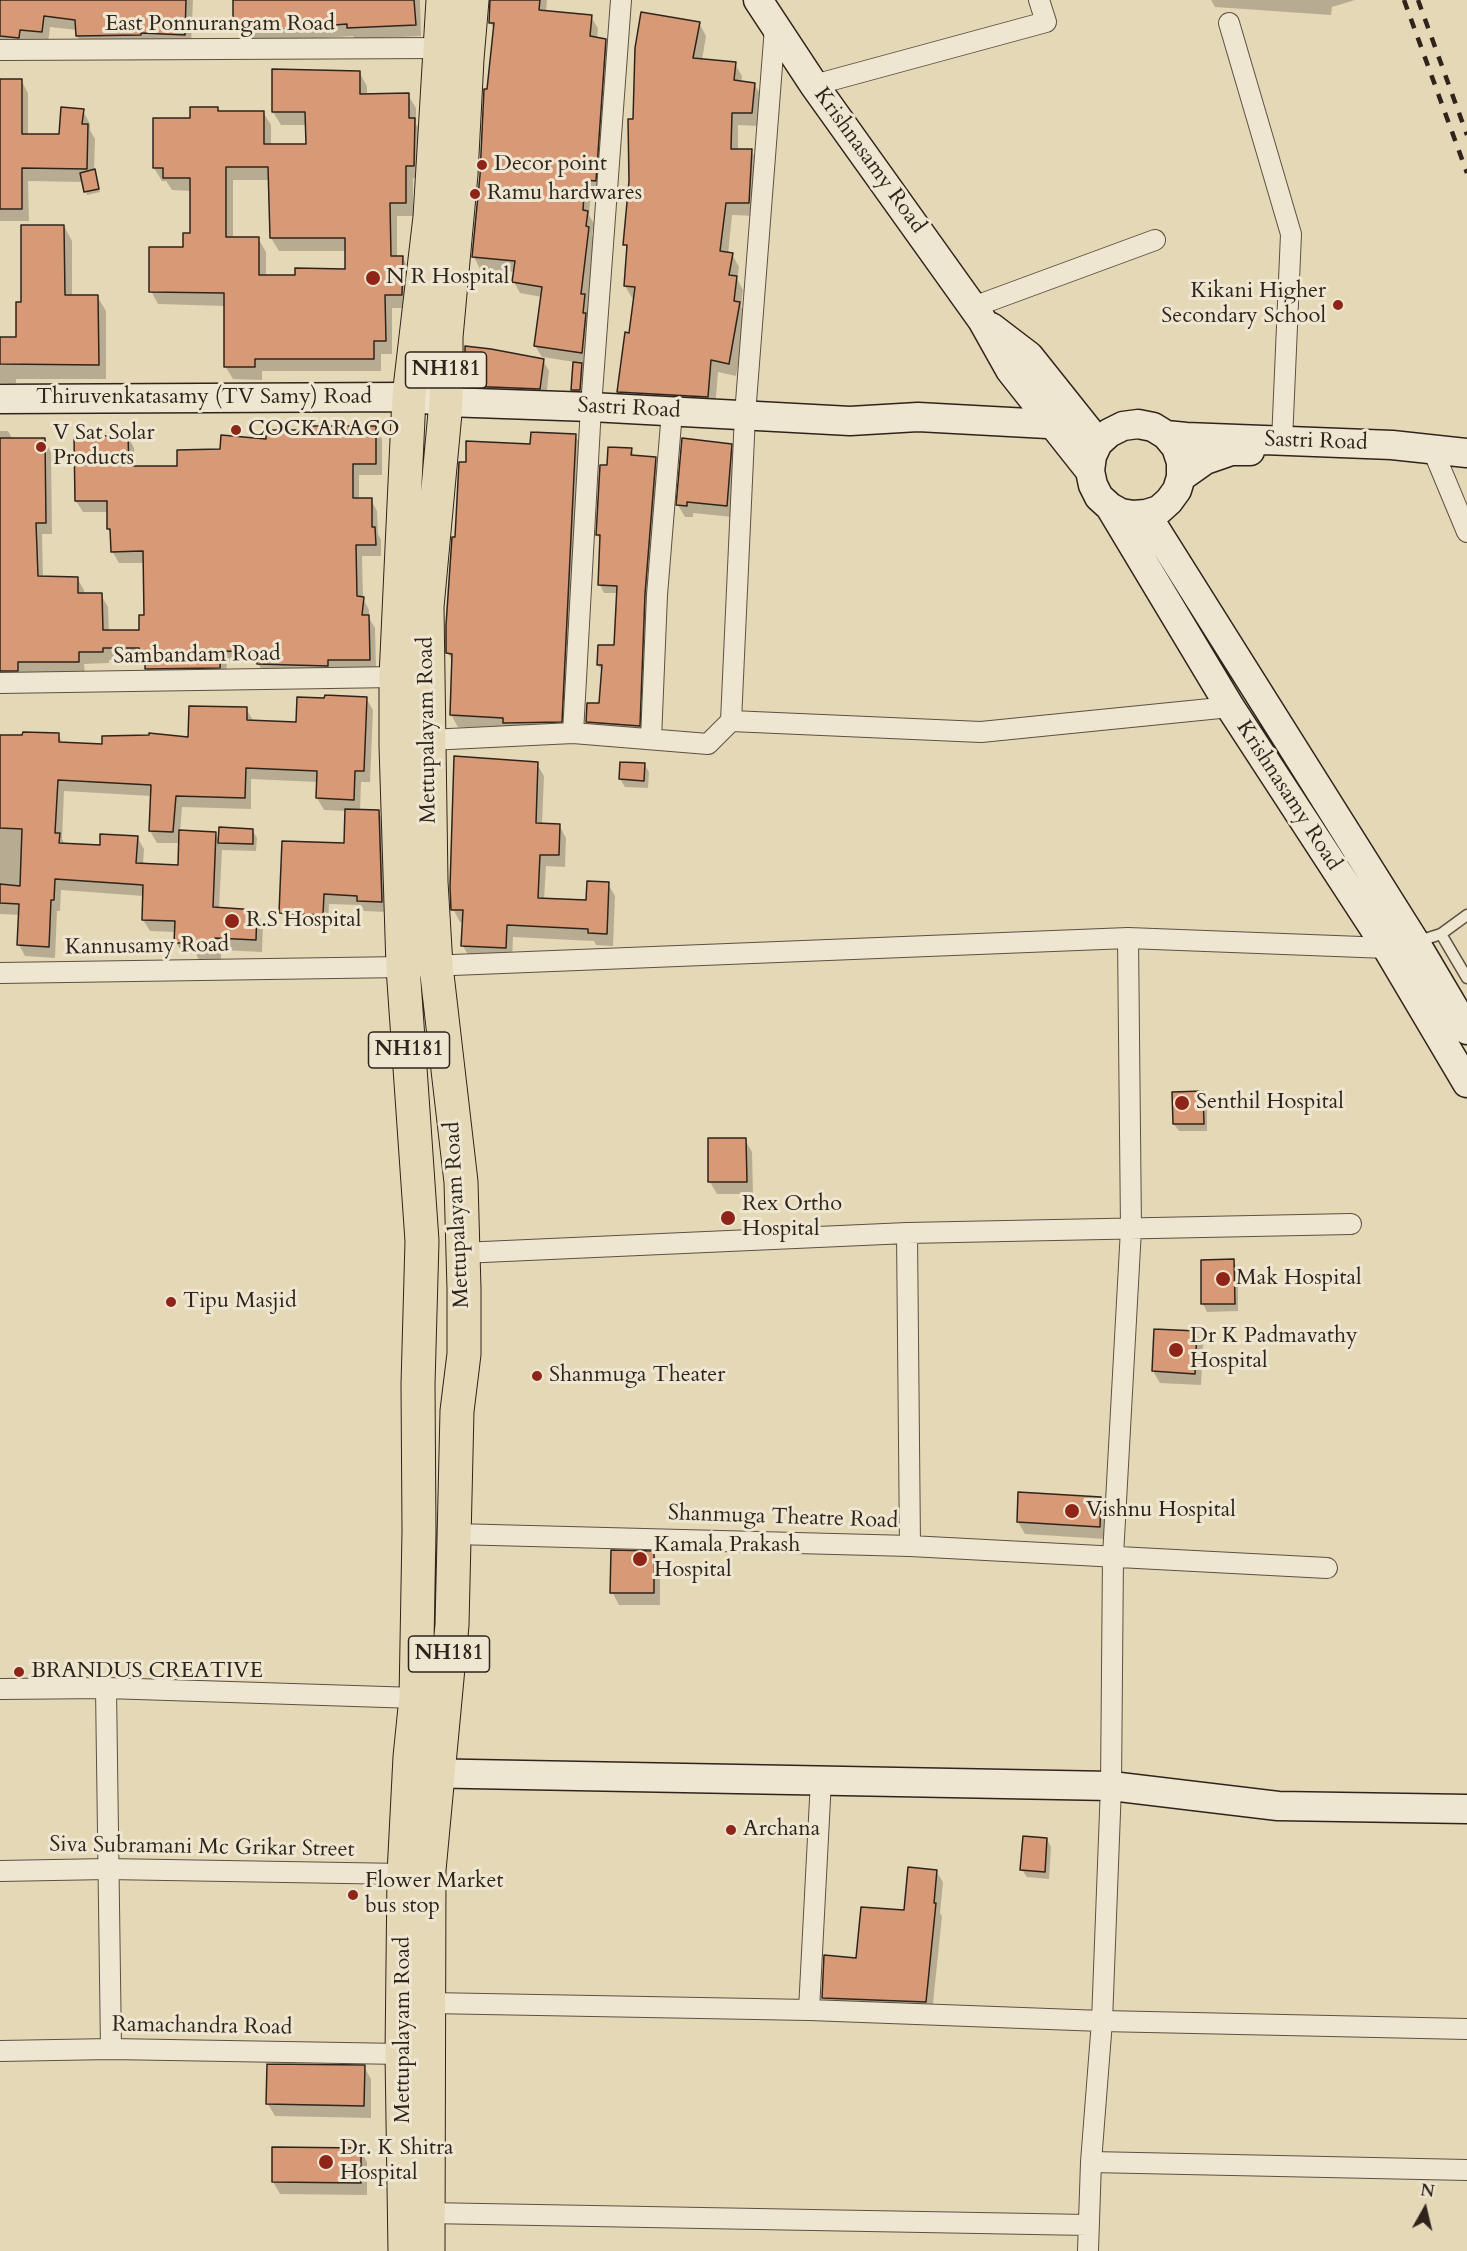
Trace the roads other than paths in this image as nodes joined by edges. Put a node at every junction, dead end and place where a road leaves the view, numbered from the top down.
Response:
1 (443, 0) edge
2 (472, 0) edge
3 (621, 0) edge
4 (758, 0) edge
5 (1039, 0) edge
6 (1229, 23) dead end
7 (775, 27) junction
8 (440, 48) junction
9 (0, 50) edge
10 (814, 85) junction
11 (1155, 240) dead end
12 (978, 314) junction
13 (409, 398) junction
14 (0, 399) edge
15 (446, 402) junction
16 (591, 407) junction
17 (672, 411) junction
18 (745, 415) junction
19 (1076, 434) junction
20 (1166, 435) junction
21 (1282, 441) junction
22 (1467, 453) edge
23 (1437, 460) junction
24 (1467, 464) edge
25 (1181, 477) junction
26 (1110, 507) junction
27 (1146, 514) junction
28 (1467, 532) edge
29 (396, 677) junction
30 (0, 683) edge
31 (1230, 707) junction
32 (731, 721) junction
33 (573, 733) junction
34 (651, 739) junction
35 (429, 740) junction
36 (1467, 915) edge
37 (1128, 938) junction
38 (1428, 938) junction
39 (1387, 948) junction
40 (436, 966) junction
41 (403, 967) junction
42 (0, 973) edge
43 (1467, 978) edge
44 (1467, 1030) edge
45 (1467, 1083) edge
46 (1352, 1224) dead end
47 (1131, 1229) junction
48 (907, 1233) junction
49 (462, 1253) junction
50 (454, 1534) junction
51 (910, 1546) junction
52 (1113, 1556) junction
53 (1327, 1568) dead end
54 (106, 1688) junction
55 (0, 1689) edge
56 (416, 1698) junction
57 (424, 1773) junction
58 (821, 1780) junction
59 (1111, 1786) junction
60 (1467, 1809) edge
61 (107, 1869) junction
62 (0, 1871) edge
63 (404, 1874) junction
64 (430, 2003) junction
65 (809, 2010) junction
66 (1102, 2021) junction
67 (1467, 2029) edge
68 (111, 2049) junction
69 (0, 2050) edge
70 (402, 2054) junction
71 (1091, 2162) junction
72 (1467, 2170) edge
73 (428, 2213) junction
74 (1088, 2225) junction
75 (405, 2251) edge
76 (428, 2251) edge
77 (1088, 2251) edge

1 - 8 highway, NH181
2 - 15 highway, Mettupalayam Road / NH181
3 - 16 street
4 - 7 main road, Krishnasamy Road
5 - 10 street
6 - 21 street
7 - 10 main road, Krishnasamy Road
7 - 18 street
8 - 9 street, East Ponnurangam Road
8 - 13 highway, Mettupalayam Road / NH181
10 - 12 main road, Krishnasamy Road
11 - 12 street
12 - 19 main road, Krishnasamy Road
13 - 14 main road, Thiruvenkatasamy (TV Samy) Road
13 - 15 main road, Sastri Road
13 - 29 highway, Mettupalayam Road / NH181
15 - 16 main road, Sastri Road
15 - 35 highway, Mettupalayam Road / NH181
16 - 17 main road, Sastri Road
16 - 33 street
17 - 18 main road, Sastri Road
17 - 34 street
18 - 19 main road, Sastri Road
18 - 32 street
19 - 20 main road
19 - 26 main road, Krishnasamy Road
20 - 21 main road, Sastri Road
20 - 25 main road
21 - 22 main road, Sastri Road
23 - 24 main road, Sastri Road
23 - 25 main road, Sastri Road
23 - 28 street
25 - 27 main road
26 - 27 main road
26 - 31 main road, Krishnasamy Road
27 - 38 main road
29 - 30 street, Sambandam Road
29 - 41 highway, Mettupalayam Road / NH181
31 - 32 street
31 - 39 main road, Krishnasamy Road
32 - 34 street
33 - 34 street
33 - 35 street
35 - 40 highway, Mettupalayam Road / NH181
36 - 38 lane
37 - 39 street, Kannusamy Road
37 - 40 street, Kannusamy Road
37 - 47 street
38 - 43 lane
38 - 44 main road
39 - 45 main road, Krishnasamy Road
40 - 41 street, Kannusamy Road
40 - 49 highway, Mettupalayam Road / NH181
41 - 42 street, Kannusamy Road
41 - 56 highway, Mettupalayam Road / NH181
46 - 47 street
47 - 48 street
47 - 52 street
48 - 49 street
48 - 51 street
49 - 50 highway, Mettupalayam Road / NH181
50 - 51 street, Shanmuga Theatre Road
50 - 57 highway, Mettupalayam Road / NH181
51 - 52 street, Shanmuga Theatre Road
52 - 53 street, Shanmuga Theatre Road
52 - 59 street
54 - 55 street
54 - 56 street
54 - 61 street
56 - 57 highway, Mettupalayam Road / NH181
57 - 58 main road
57 - 63 highway, Mettupalayam Road / NH181
57 - 64 highway, Mettupalayam Road / NH181
58 - 59 main road
58 - 65 street
59 - 60 main road
59 - 66 street
61 - 62 street, Siva Subramani Mc Grikar Street
61 - 63 street, Siva Subramani Mc Grikar Street
61 - 68 street
63 - 70 highway, Mettupalayam Road / NH181
64 - 65 street
64 - 73 highway, Mettupalayam Road / NH181
65 - 66 street
66 - 67 street
66 - 71 street
68 - 69 street, Ramachandra Road
68 - 70 street, Ramachandra Road
70 - 75 highway, Mettupalayam Road / NH181
71 - 72 street
71 - 74 street
73 - 74 street
73 - 76 highway, Mettupalayam Road / NH181
74 - 77 street

